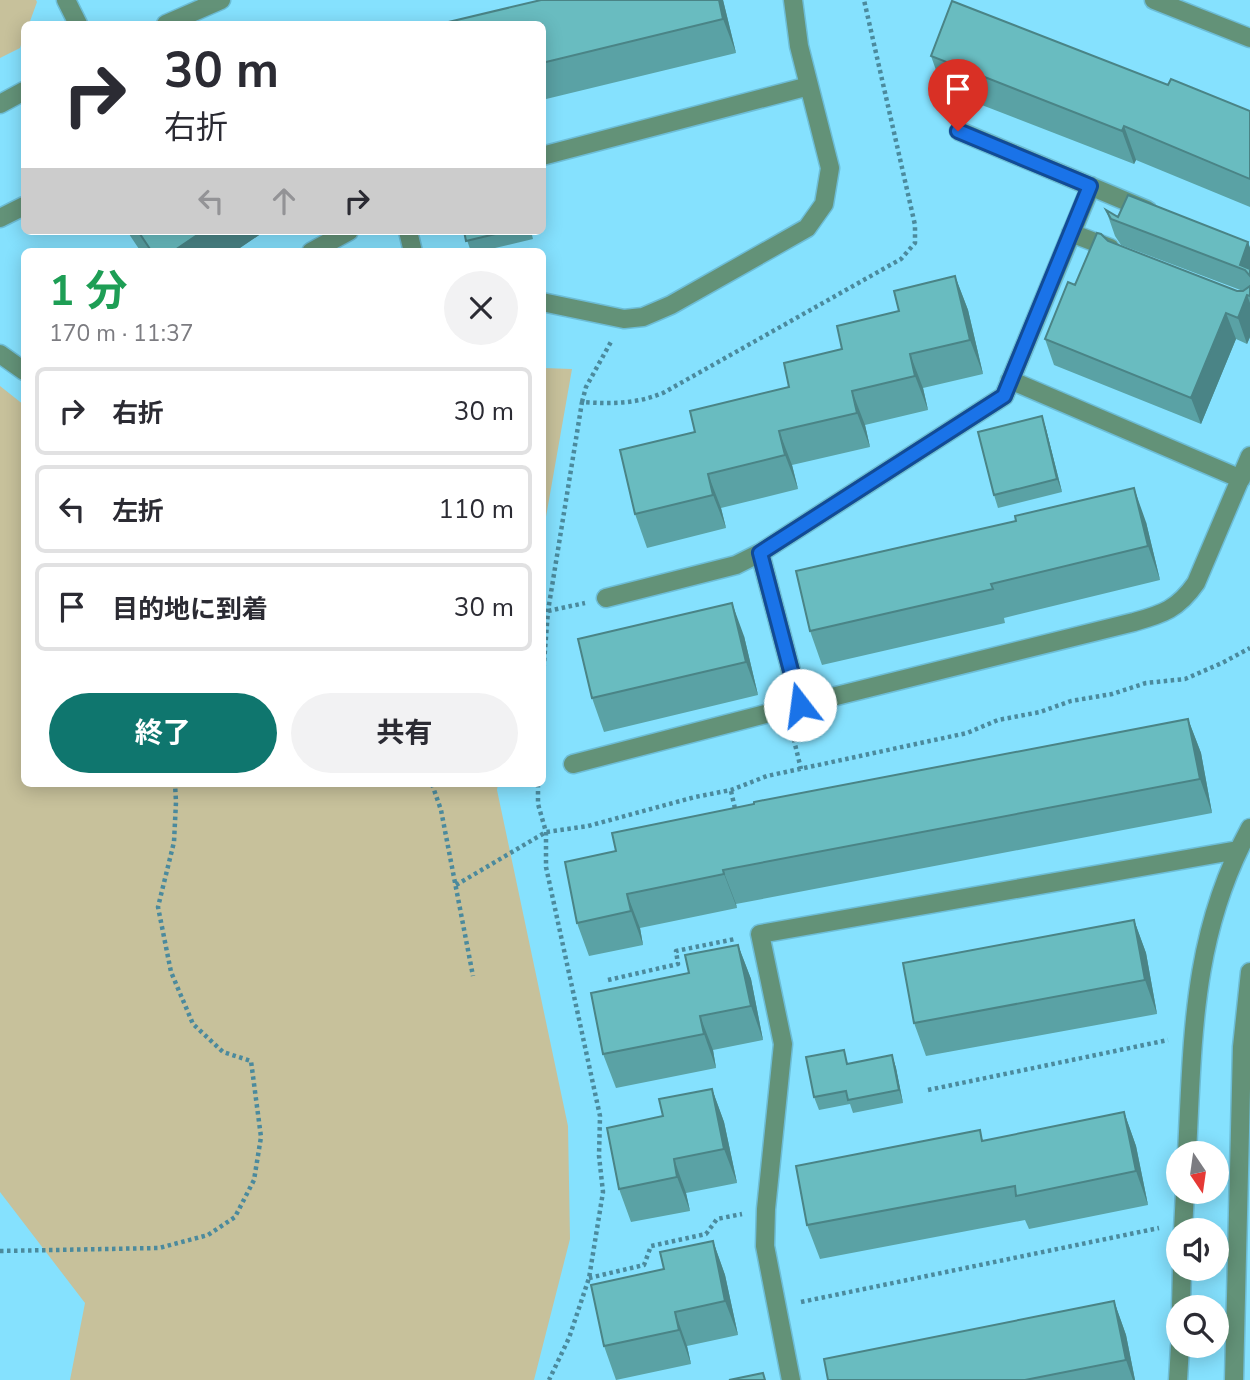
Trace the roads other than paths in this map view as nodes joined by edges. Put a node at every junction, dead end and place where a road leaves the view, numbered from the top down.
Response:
1 (66, 0) edge
2 (221, 0) edge
3 (793, 0) edge
4 (1154, 0) edge
5 (76, 21) edge
6 (173, 21) edge
7 (1250, 38) edge
8 (808, 86) junction
9 (21, 94) edge
10 (0, 104) edge
11 (958, 131) dead end
12 (546, 155) edge
13 (1090, 186) junction
14 (21, 208) edge
15 (1164, 217) edge
16 (0, 218) edge
17 (1071, 233) junction
18 (342, 235) edge
19 (318, 248) edge
20 (1110, 248) edge
21 (546, 303) edge
22 (0, 354) edge
23 (21, 370) edge
24 (1010, 380) junction
25 (1250, 456) edge
26 (1241, 479) junction
27 (760, 553) junction
28 (606, 598) road end
29 (794, 707) junction
30 (573, 764) dead end
31 (1250, 828) edge
32 (1238, 850) junction
33 (1250, 972) edge
34 (1188, 1141) edge
35 (1179, 1358) edge
36 (791, 1380) edge
37 (1178, 1380) edge
38 (1234, 1380) edge

1 - 5 street
2 - 6 street
3 - 8 street
4 - 7 street
8 - 12 street
8 - 21 street
9 - 10 street
11 - 13 street
13 - 15 street
13 - 17 street
14 - 16 street
17 - 20 street
17 - 24 street
18 - 19 street
22 - 23 street
24 - 26 street
24 - 27 street
25 - 26 street
26 - 29 street
27 - 28 street
27 - 29 street
29 - 30 street
31 - 32 street
32 - 34 street
32 - 36 street
33 - 38 street
35 - 37 street

